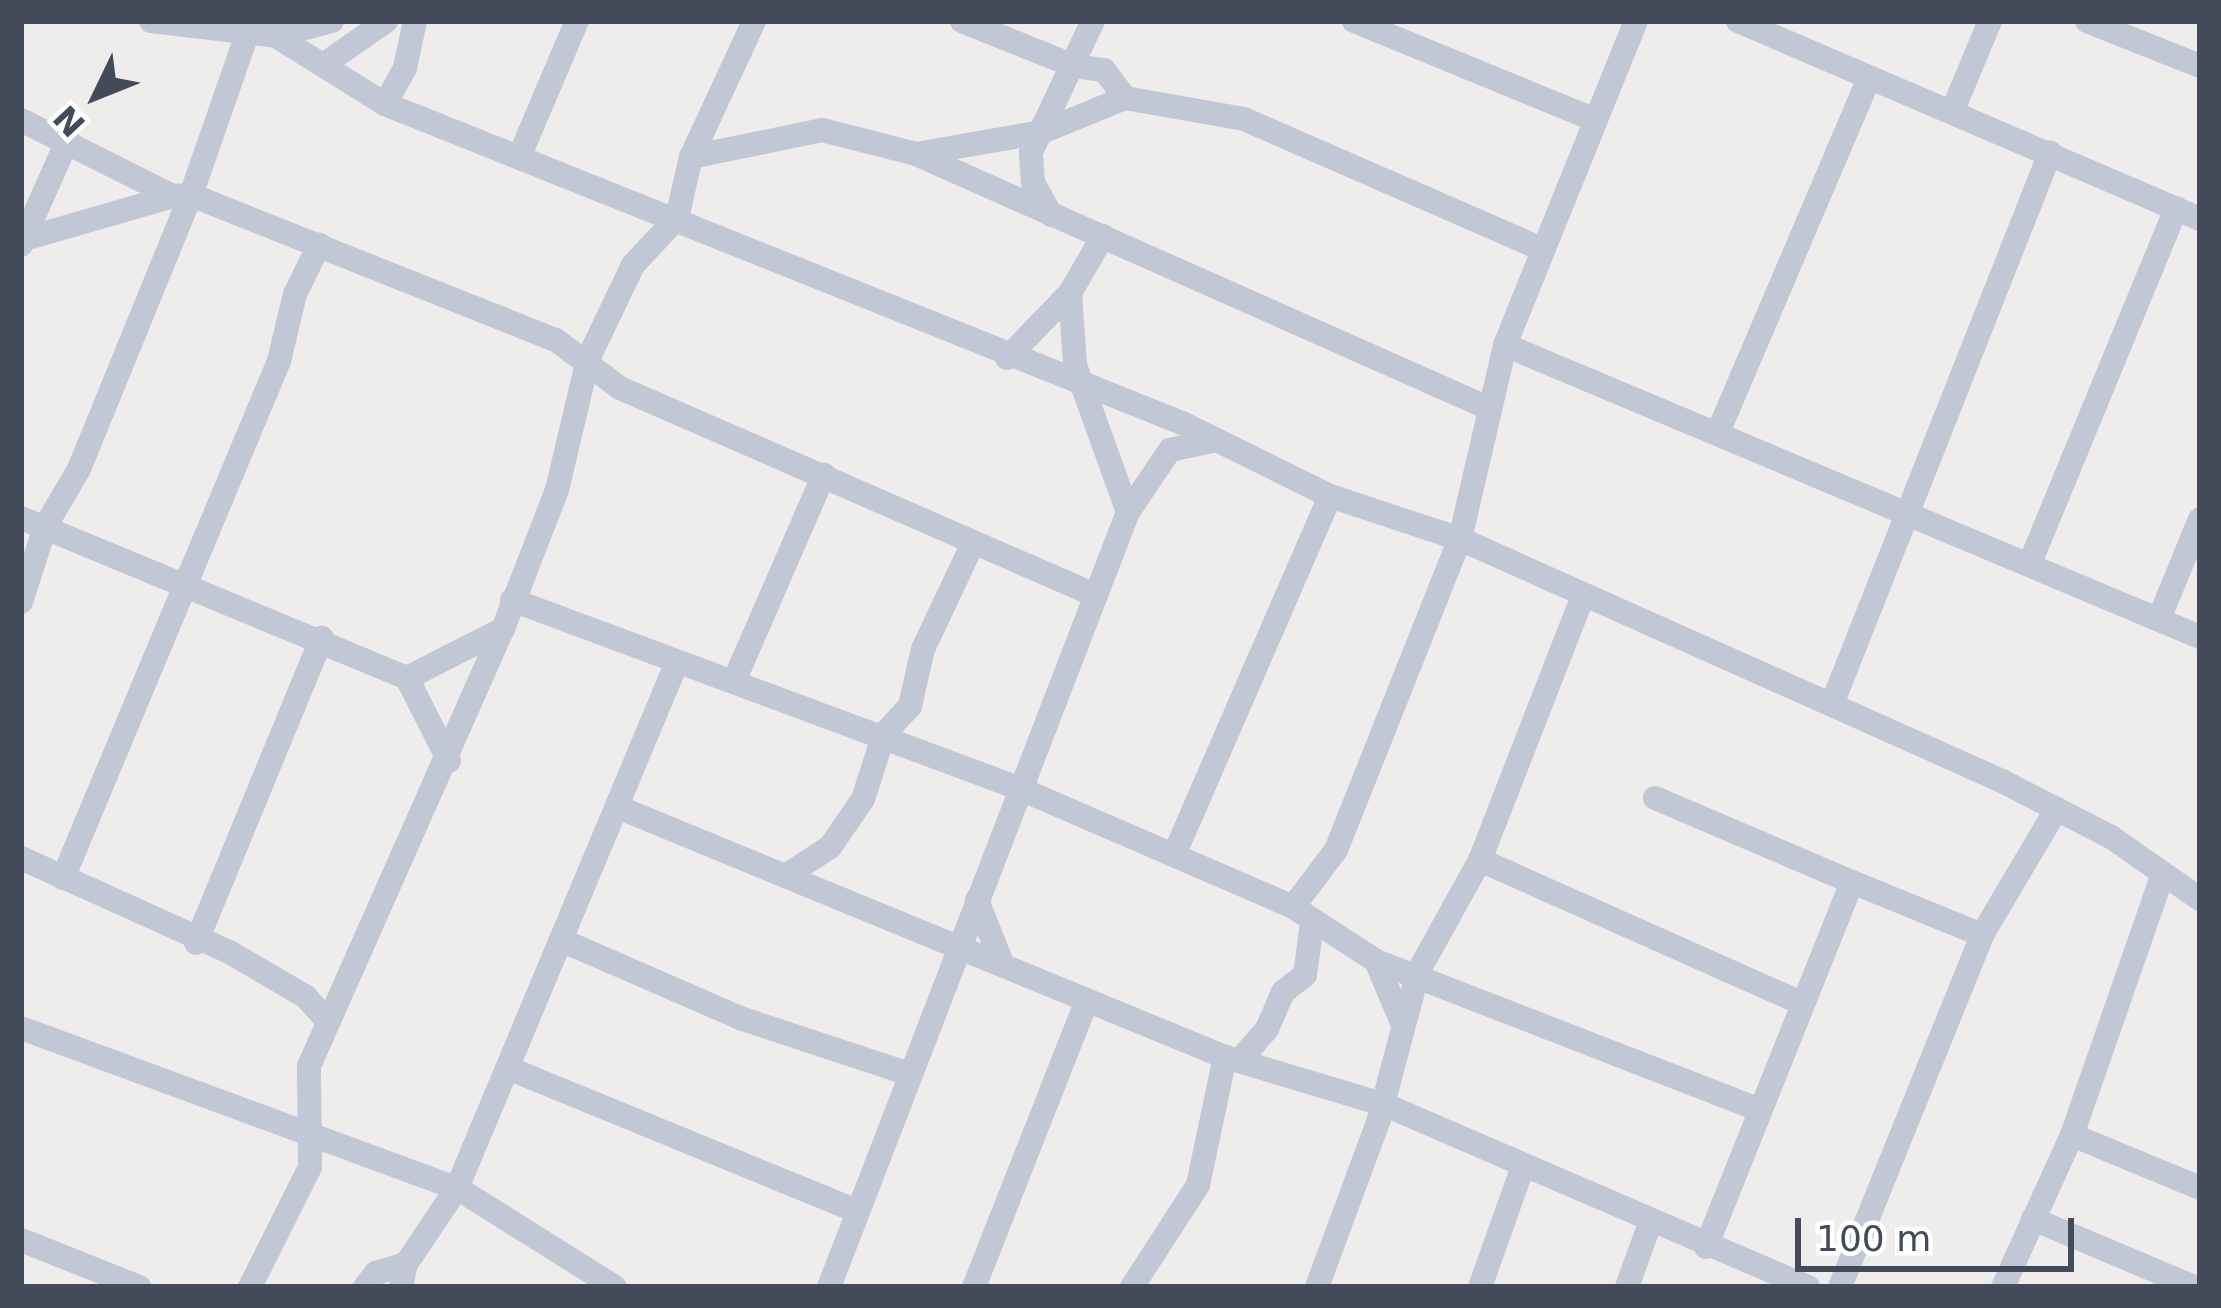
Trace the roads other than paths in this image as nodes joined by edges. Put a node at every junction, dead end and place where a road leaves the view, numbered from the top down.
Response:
1 (152, 21) edge
2 (332, 21) edge
3 (386, 21) edge
4 (415, 21) edge
5 (577, 21) edge
6 (754, 21) edge
7 (962, 21) edge
8 (1094, 21) edge
9 (1354, 21) edge
10 (1636, 21) edge
11 (1738, 21) edge
12 (1990, 21) edge
13 (2087, 21) edge
14 (249, 27) edge
15 (276, 36) junction
16 (322, 65) junction
17 (1074, 66) junction
18 (2200, 67) edge
19 (1868, 80) junction
20 (1125, 98) junction
21 (385, 104) junction
22 (1952, 112) junction
23 (1593, 119) junction
24 (21, 120) edge
25 (1042, 132) junction
26 (68, 140) junction
27 (2050, 153) junction
28 (916, 154) junction
29 (520, 155) junction
30 (691, 157) junction
31 (182, 196) junction
32 (2188, 214) edge
33 (1051, 215) junction
34 (677, 218) junction
35 (1102, 236) junction
36 (22, 241) edge
37 (319, 245) junction
38 (1539, 248) junction
39 (1070, 293) junction
40 (1505, 345) junction
41 (588, 358) junction
42 (1007, 358) junction
43 (1084, 389) junction
44 (1486, 407) junction
45 (1719, 430) junction
46 (1217, 440) junction
47 (824, 474) junction
48 (1330, 496) junction
49 (1906, 511) junction
50 (1128, 512) junction
51 (2200, 519) edge
52 (33, 523) edge
53 (1460, 539) junction
54 (973, 543) junction
55 (2030, 563) junction
56 (183, 591) junction
57 (1096, 595) junction
58 (1582, 599) junction
59 (512, 600) junction
60 (21, 602) edge
61 (2159, 619) junction
62 (503, 629) junction
63 (322, 638) junction
64 (2200, 638) edge
65 (677, 662) junction
66 (407, 678) junction
67 (735, 679) junction
68 (1832, 704) junction
69 (884, 734) junction
70 (449, 761) junction
71 (1016, 788) junction
72 (1655, 798) dead end
73 (620, 808) junction
74 (2057, 808) junction
75 (1174, 855) junction
76 (21, 859) edge
77 (1480, 860) junction
78 (2163, 874) junction
79 (787, 875) junction
80 (63, 878) junction
81 (1852, 882) junction
82 (976, 899) junction
83 (2200, 899) edge
84 (1303, 915) junction
85 (1982, 935) junction
86 (561, 940) junction
87 (196, 943) junction
88 (960, 946) junction
89 (1376, 961) junction
90 (1002, 963) junction
91 (1418, 972) junction
92 (1087, 1000) junction
93 (1801, 1003) junction
94 (326, 1019) junction
95 (21, 1028) edge
96 (1403, 1028) junction
97 (1232, 1059) junction
98 (508, 1068) junction
99 (909, 1074) junction
100 (1383, 1104) junction
101 (1760, 1109) junction
102 (308, 1127) junction
103 (2072, 1135) junction
104 (346, 1143) junction
105 (1523, 1166) junction
106 (310, 1167) junction
107 (457, 1187) junction
108 (2200, 1188) edge
109 (856, 1211) junction
110 (2033, 1219) junction
111 (1650, 1223) junction
112 (21, 1240) edge
113 (1706, 1247) junction
114 (403, 1276) edge
115 (125, 1285) edge
116 (250, 1287) edge
117 (365, 1287) edge
118 (615, 1287) edge
119 (829, 1287) edge
120 (974, 1287) edge
121 (1132, 1287) edge
122 (1317, 1287) edge
123 (1480, 1287) edge
124 (1627, 1287) edge
125 (1808, 1287) edge
126 (1840, 1287) edge
127 (2003, 1287) edge
128 (2194, 1287) edge

1 - 14 street
2 - 15 street
3 - 16 street
4 - 21 street
5 - 29 street
6 - 30 street
7 - 17 street
8 - 17 street
9 - 23 street
10 - 23 street
11 - 19 street
12 - 22 street
13 - 18 street
14 - 15 street
14 - 31 street
15 - 16 street
16 - 21 street
17 - 20 street
17 - 25 street
19 - 22 street
19 - 45 street
20 - 25 street
20 - 38 street
21 - 29 street
22 - 27 street
23 - 38 street
24 - 26 street
25 - 28 street
25 - 33 street
26 - 31 street
26 - 36 street
27 - 32 street
27 - 49 street
28 - 30 street
28 - 33 street
29 - 34 street
30 - 34 street
31 - 36 street
31 - 37 street
31 - 52 street
32 - 55 street
33 - 35 street
34 - 41 street
34 - 42 street
35 - 39 street
35 - 44 street
37 - 41 street
37 - 56 street
38 - 40 street
39 - 42 street
39 - 43 street
40 - 44 street
40 - 45 street
41 - 47 street
41 - 59 street
42 - 43 street
43 - 46 street
43 - 50 street
44 - 53 street
45 - 49 street
46 - 48 street
46 - 50 street
47 - 54 street
47 - 67 street
48 - 53 street
48 - 75 street
49 - 55 street
49 - 68 street
50 - 57 street
51 - 61 street
52 - 56 street
52 - 60 street
53 - 58 street
53 - 84 street
54 - 57 street
54 - 69 street
55 - 61 street
56 - 63 street
56 - 80 street
57 - 71 street
58 - 68 street
58 - 77 street
59 - 62 street
59 - 65 street
61 - 64 street
62 - 66 street
62 - 70 street
63 - 66 street
63 - 87 street
65 - 67 street
65 - 73 street
66 - 70 street
67 - 69 street
68 - 74 street
69 - 71 street
69 - 79 street
70 - 94 street
71 - 75 street
71 - 82 street
72 - 81 street
73 - 79 street
73 - 86 street
74 - 78 street
74 - 85 street
75 - 84 street
76 - 80 street
77 - 91 street
77 - 93 street
78 - 83 street
78 - 103 street
79 - 88 street
80 - 87 street
81 - 85 street
81 - 93 street
82 - 88 street
82 - 90 street
84 - 89 street
84 - 97 street
85 - 126 street
86 - 98 street
86 - 99 street
87 - 94 street
88 - 90 street
88 - 99 street
89 - 91 street
89 - 96 street
90 - 92 street
91 - 96 street
91 - 101 street
92 - 97 street
92 - 120 street
93 - 101 street
94 - 102 street
95 - 102 street
96 - 100 street
97 - 100 street
97 - 121 street
98 - 107 street
98 - 109 street
99 - 109 street
100 - 105 street
100 - 122 street
101 - 113 street
102 - 104 street
102 - 106 street
103 - 108 street
103 - 110 street
104 - 106 street
104 - 107 street
105 - 111 street
105 - 123 street
106 - 116 street
107 - 114 street
107 - 118 street
109 - 119 street
110 - 127 street
110 - 128 street
111 - 113 street
111 - 124 street
112 - 115 street
113 - 125 street
114 - 117 street

